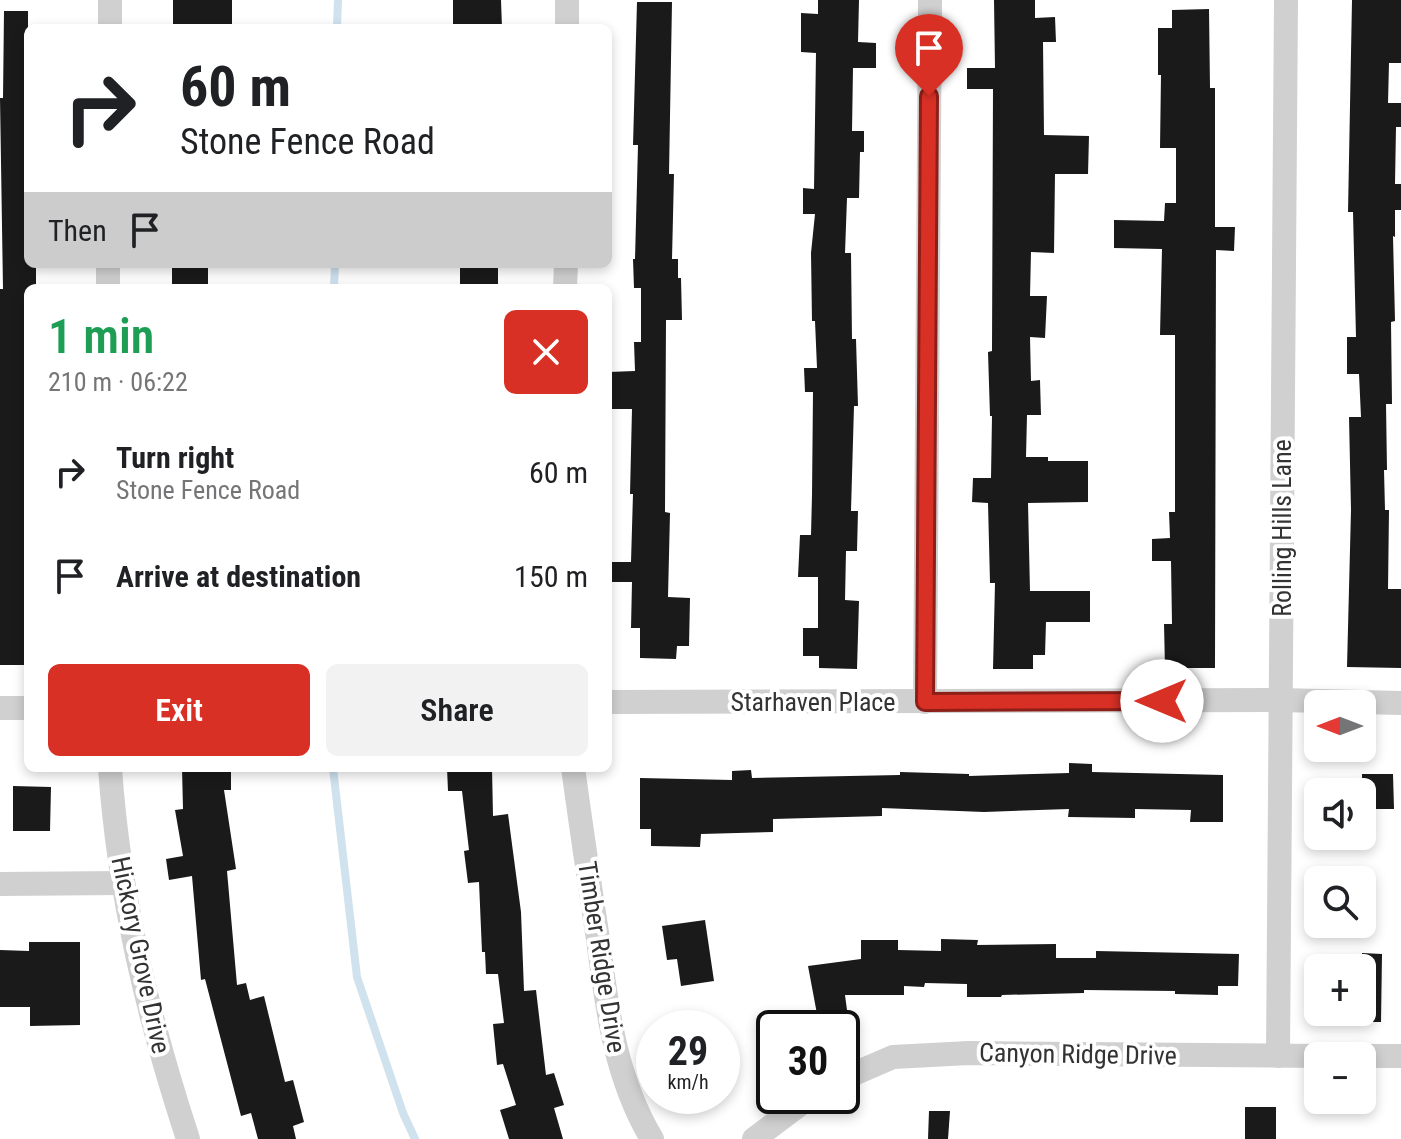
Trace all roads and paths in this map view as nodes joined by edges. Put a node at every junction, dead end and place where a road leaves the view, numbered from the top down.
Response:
1 (110, 0) edge
2 (567, 0) edge
3 (930, 0) edge
4 (1286, 0) edge
5 (110, 24) edge
6 (567, 24) edge
7 (1281, 700) junction
8 (612, 702) edge
9 (925, 702) junction
10 (1401, 703) edge
11 (0, 708) edge
12 (24, 708) edge
13 (110, 772) edge
14 (574, 772) edge
15 (123, 883) junction
16 (0, 884) edge
17 (1278, 1056) junction
18 (1304, 1056) edge
19 (1376, 1056) edge
20 (1401, 1056) edge
21 (860, 1071) edge
22 (787, 1114) edge
23 (188, 1139) edge
24 (652, 1139) edge
25 (754, 1139) edge

1 - 5 street
2 - 6 street
3 - 9 street
4 - 7 street, Rolling Hills Lane
7 - 9 street, Starhaven Place
7 - 10 street, Starhaven Place
7 - 17 street, Rolling Hills Lane
8 - 9 street, Starhaven Place
11 - 12 street
13 - 15 street, Hickory Grove Drive
14 - 24 street, Timber Ridge Drive
15 - 16 street
15 - 23 street, Hickory Grove Drive
17 - 18 street, Canyon Ridge Drive
17 - 21 street, Canyon Ridge Drive
19 - 20 street
22 - 25 street

